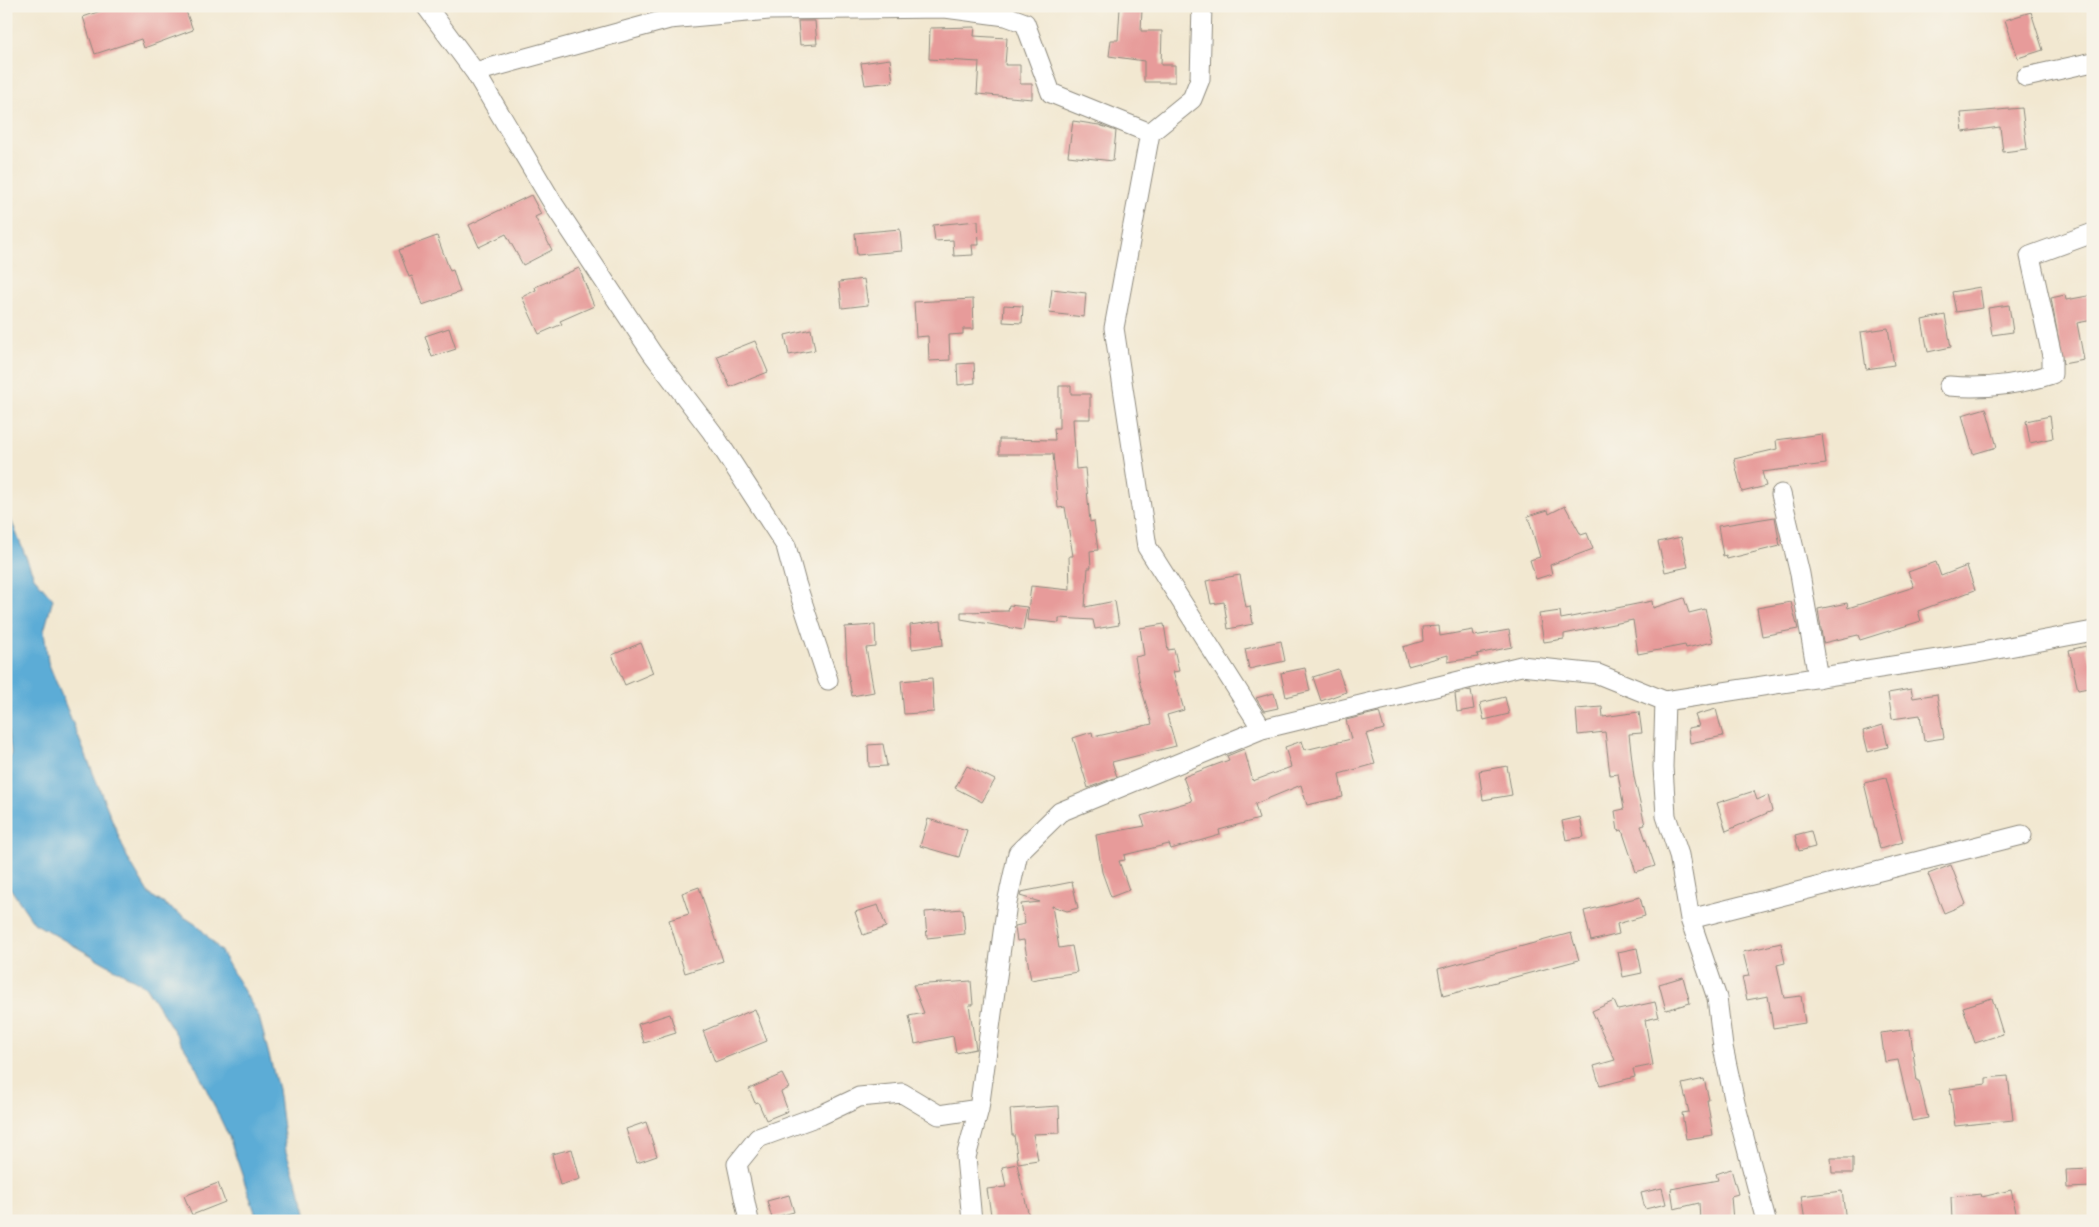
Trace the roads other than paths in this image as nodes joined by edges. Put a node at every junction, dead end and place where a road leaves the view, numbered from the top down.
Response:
1 (426, 6) edge
2 (1202, 6) edge
3 (2093, 62) edge
4 (475, 72) junction
5 (2026, 77) dead end
6 (1150, 133) junction
7 (2093, 233) edge
8 (1949, 386) dead end
9 (1781, 494) dead end
10 (2093, 630) edge
11 (1818, 678) junction
12 (828, 680) dead end
13 (1665, 701) junction
14 (1262, 729) junction
15 (2022, 835) dead end
16 (1690, 920) junction
17 (979, 1109) junction
18 (749, 1221) edge
19 (972, 1221) edge
20 (1766, 1221) edge

1 - 4 street
2 - 6 street
3 - 5 street
4 - 6 street
4 - 12 street
6 - 14 street
7 - 8 street
9 - 11 street
10 - 11 street
11 - 13 street
13 - 14 street
13 - 16 street
14 - 17 street
15 - 16 street
16 - 20 street
17 - 18 street
17 - 19 street

